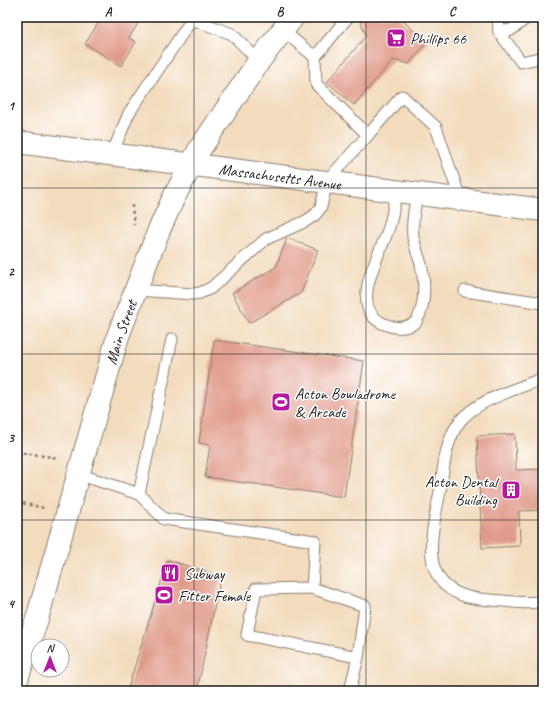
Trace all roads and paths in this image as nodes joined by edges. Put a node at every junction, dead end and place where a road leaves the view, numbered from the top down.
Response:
1 (348, 17) edge
2 (498, 17) edge
3 (528, 17) edge
4 (190, 18) edge
5 (287, 23) edge
6 (499, 32) junction
7 (315, 57) junction
8 (543, 57) edge
9 (259, 61) junction
10 (543, 79) edge
11 (538, 83) dead end
12 (368, 135) junction
13 (17, 142) edge
14 (112, 154) junction
15 (190, 165) junction
16 (327, 181) junction
17 (396, 191) junction
18 (417, 193) junction
19 (460, 198) junction
20 (543, 210) edge
21 (136, 290) junction
22 (465, 292) dead end
23 (543, 303) edge
24 (172, 339) dead end
25 (543, 378) edge
26 (17, 452) edge
27 (80, 468) junction
28 (139, 494) junction
29 (312, 588) junction
30 (543, 601) edge
31 (358, 657) junction
32 (17, 679) edge
33 (350, 691) edge

1 - 7 lane
2 - 6 lane
3 - 6 lane
4 - 9 lane
4 - 14 lane
5 - 7 lane
5 - 9 main road, Main Street
6 - 8 lane
7 - 12 lane
9 - 15 main road, Main Street
10 - 11 path
12 - 16 lane
12 - 19 lane
13 - 14 main road, Massachusetts Avenue
14 - 15 main road, Massachusetts Avenue
15 - 16 main road, Massachusetts Avenue
15 - 21 main road, Main Street
16 - 17 main road, Massachusetts Avenue
16 - 21 lane
17 - 18 main road, Massachusetts Avenue
17 - 18 lane
18 - 19 main road, Massachusetts Avenue
19 - 20 main road, Massachusetts Avenue
21 - 27 main road, Main Street
22 - 23 lane
24 - 28 lane
25 - 30 lane
26 - 27 path
27 - 28 lane
27 - 32 main road, Main Street
28 - 29 lane
29 - 31 lane
29 - 31 lane
31 - 33 lane

